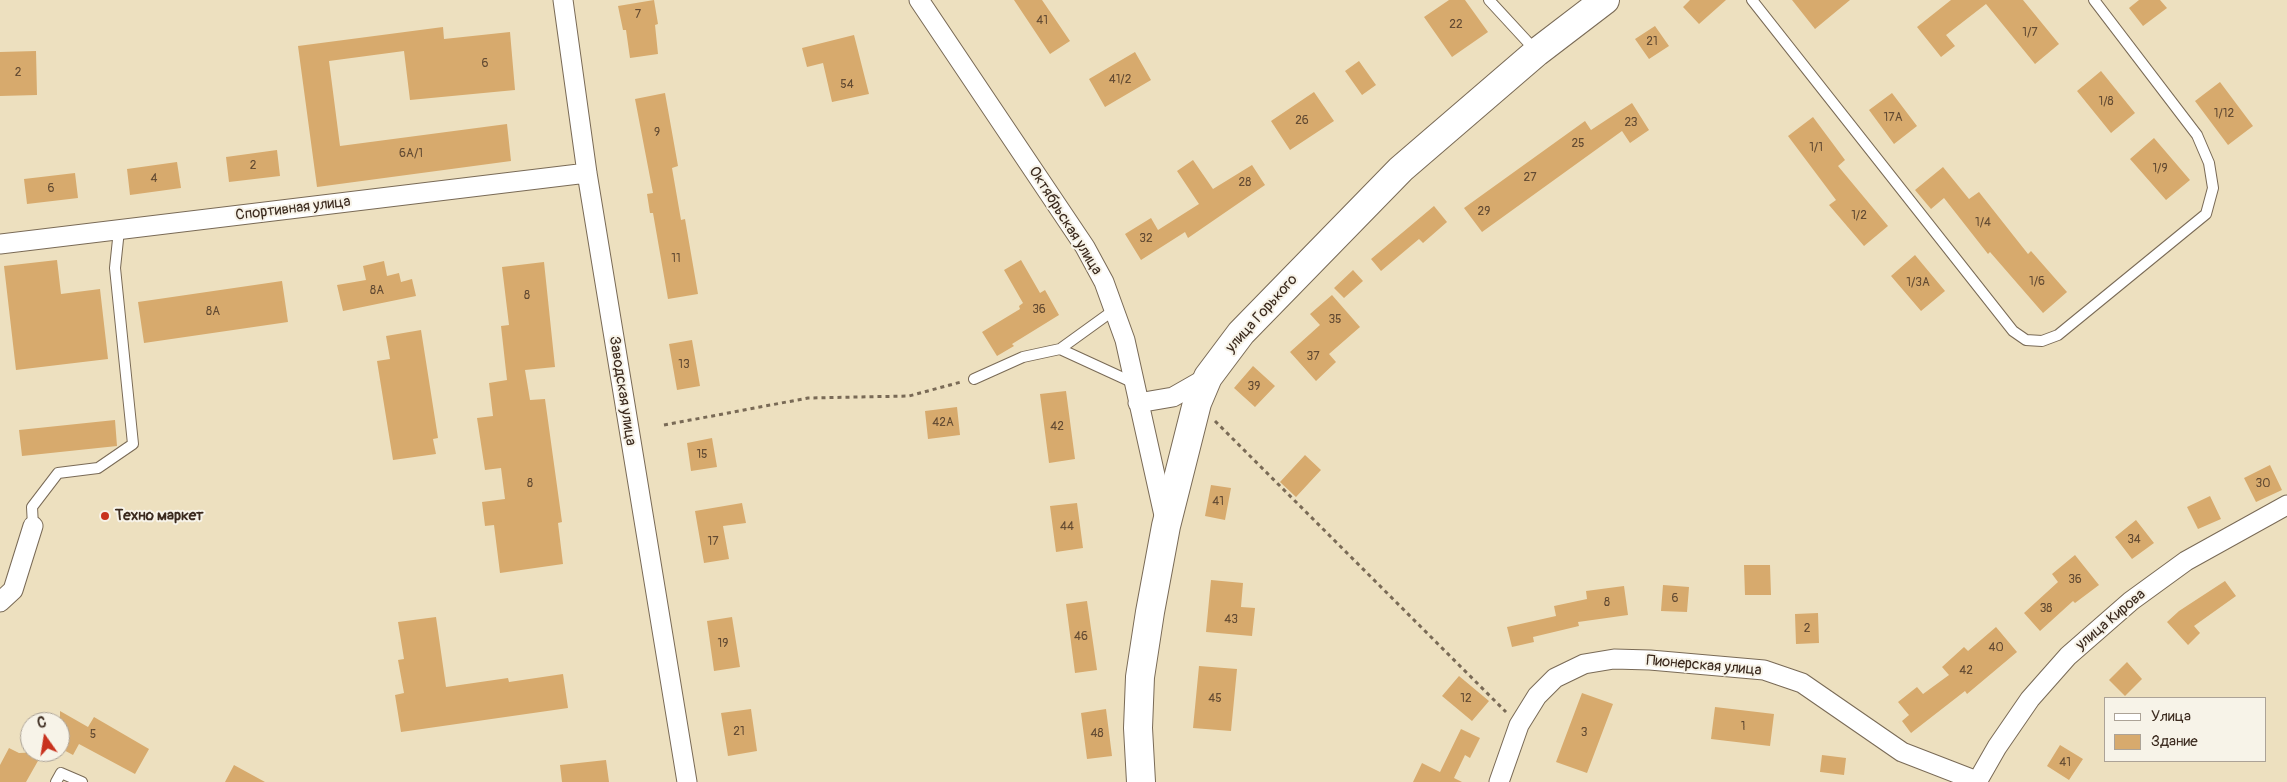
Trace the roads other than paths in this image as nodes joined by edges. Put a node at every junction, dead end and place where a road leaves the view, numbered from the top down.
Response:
1 (563, 0) edge
2 (919, 0) edge
3 (1488, 0) edge
4 (1605, 0) edge
5 (1752, 0) edge
6 (2094, 0) edge
7 (1537, 52) junction
8 (587, 173) junction
9 (119, 230) junction
10 (0, 244) edge
11 (1114, 310) junction
12 (1060, 349) junction
13 (1208, 377) junction
14 (974, 378) road end
15 (1134, 382) junction
16 (1138, 403) junction
17 (2287, 505) edge
18 (33, 526) joint
19 (1166, 526) junction
20 (0, 602) edge
21 (56, 782) edge
22 (82, 782) edge
23 (687, 782) edge
24 (1141, 782) edge
25 (1499, 782) edge
26 (1977, 782) edge

1 - 8 street, Заводская улица
2 - 11 street, Октябрьская улица
3 - 7 lane
4 - 7 main road, улица Горького
5 - 6 lane
7 - 13 main road, улица Горького
8 - 9 street, Спортивная улица
8 - 23 street, Заводская улица
9 - 10 street, Спортивная улица
9 - 18 lane
11 - 12 lane
11 - 15 street, Октябрьская улица
12 - 14 lane
12 - 15 lane
13 - 16 street
13 - 19 main road, улица Горького
15 - 16 street, Октябрьская улица
16 - 19 street, Октябрьская улица
17 - 26 street, улица Кирова
18 - 20 street
19 - 24 main road, улица Горького
21 - 22 lane
25 - 26 street, Пионерская улица

